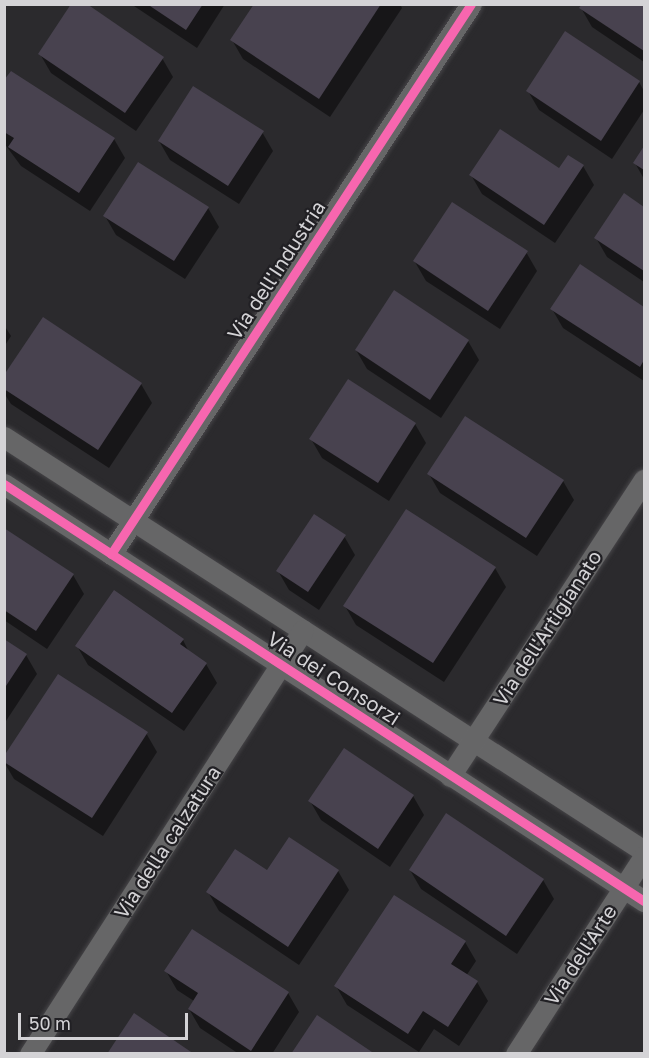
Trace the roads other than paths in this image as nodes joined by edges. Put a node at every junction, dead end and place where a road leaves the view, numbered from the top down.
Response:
1 (471, 4) edge
2 (4, 436) edge
3 (645, 480) edge
4 (4, 484) edge
5 (133, 521) junction
6 (111, 554) junction
7 (303, 630) junction
8 (281, 664) junction
9 (473, 741) junction
10 (450, 776) junction
11 (645, 851) edge
12 (645, 856) edge
13 (624, 888) junction
14 (645, 901) edge
15 (30, 1053) edge
16 (516, 1053) edge

1 - 5 street, Via dell'Industria
2 - 5 street, Via dei Consorzi
3 - 9 street, Via dell'Artigianato
4 - 6 street, Via dei Consorzi
5 - 6 street, Via dell'Industria
5 - 7 street, Via dei Consorzi
6 - 8 street, Via dei Consorzi
7 - 8 street, Via della calzatura
7 - 9 street, Via dei Consorzi
8 - 10 street, Via dei Consorzi
8 - 15 street, Via della calzatura
9 - 10 street, Via dell'Artigianato
9 - 11 street, Via dei Consorzi
10 - 13 street, Via dei Consorzi
12 - 13 street, Via dell'Arte
13 - 14 street, Via dei Consorzi
13 - 16 street, Via dell'Arte

